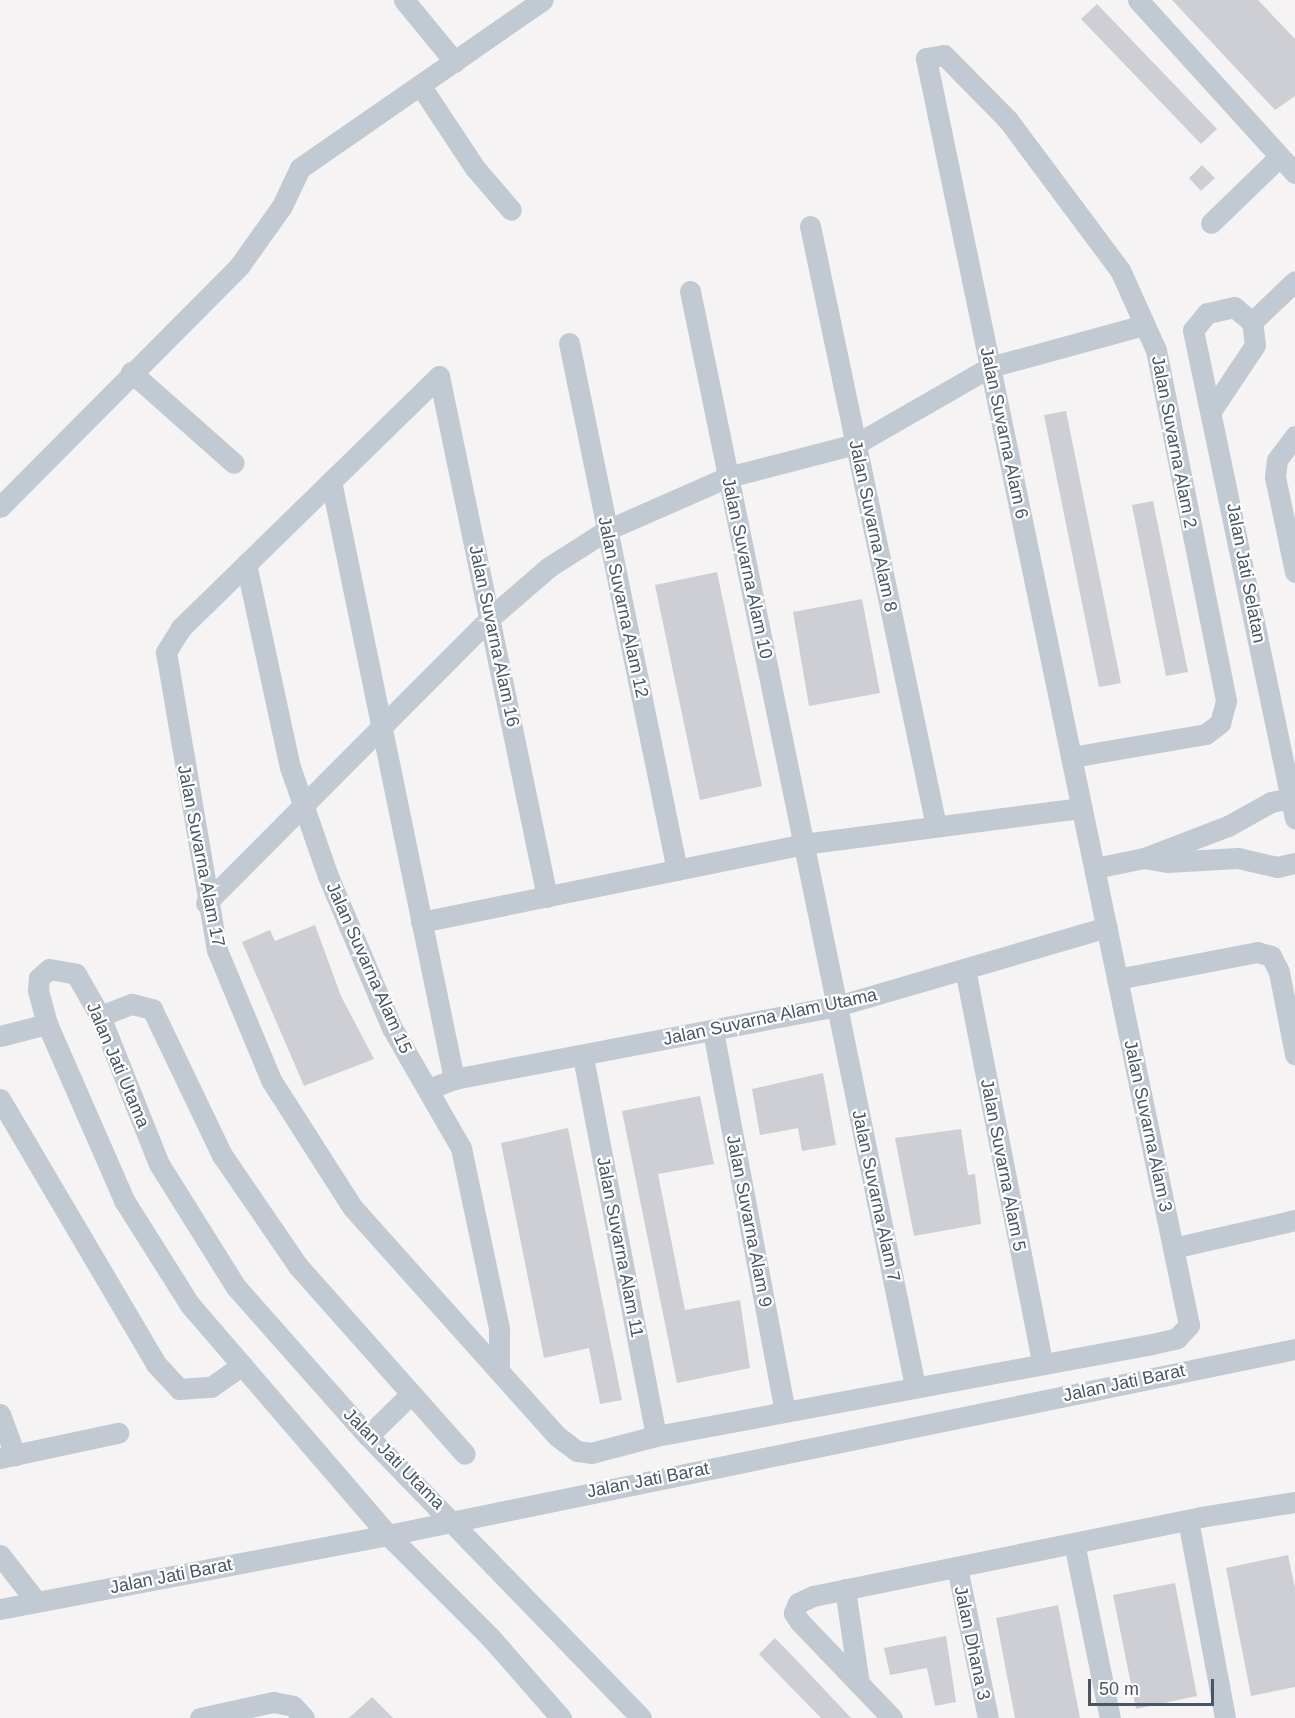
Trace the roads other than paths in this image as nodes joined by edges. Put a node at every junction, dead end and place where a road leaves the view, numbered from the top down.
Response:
1 (404, 0) edge
2 (543, 0) edge
3 (1138, 0) edge
4 (926, 58) joint
5 (455, 62) junction
6 (420, 86) junction
7 (1279, 157) junction
8 (1295, 172) edge
9 (511, 210) dead end
10 (1211, 223) dead end
11 (810, 226) dead end
12 (1295, 281) edge
13 (690, 291) dead end
14 (1252, 322) junction
15 (1144, 325) junction
16 (569, 343) dead end
17 (990, 367) junction
18 (131, 372) junction
19 (1213, 408) junction
20 (1295, 436) edge
21 (856, 444) junction
22 (234, 463) dead end
23 (728, 477) junction
24 (331, 481) junction
25 (0, 507) edge
26 (607, 530) junction
27 (246, 564) junction
28 (1295, 572) edge
29 (491, 617) junction
30 (379, 727) junction
31 (1071, 757) junction
32 (304, 807) junction
33 (1082, 808) junction
34 (1293, 808) edge
35 (936, 826) junction
36 (803, 844) junction
37 (1143, 858) junction
38 (1295, 863) edge
39 (1095, 868) junction
40 (676, 870) junction
41 (547, 897) junction
42 (206, 903) junction
43 (421, 922) junction
44 (1107, 927) junction
45 (965, 969) junction
46 (1117, 979) junction
47 (837, 1006) junction
48 (100, 1016) junction
49 (47, 1024) junction
50 (713, 1031) junction
51 (0, 1036) edge
52 (1295, 1054) edge
53 (584, 1057) junction
54 (454, 1079) junction
55 (429, 1089) junction
56 (0, 1099) edge
57 (1295, 1220) edge
58 (1173, 1248) junction
59 (1189, 1325) joint
60 (1295, 1349) edge
61 (1042, 1361) junction
62 (243, 1365) junction
63 (499, 1366) junction
64 (915, 1386) junction
65 (411, 1394) junction
66 (785, 1411) junction
67 (0, 1414) edge
68 (117, 1433) dead end
69 (368, 1436) junction
70 (656, 1436) junction
71 (465, 1454) dead end
72 (8, 1456) edge
73 (1295, 1502) edge
74 (454, 1519) junction
75 (1188, 1520) junction
76 (388, 1535) junction
77 (1074, 1543) junction
78 (0, 1556) edge
79 (957, 1567) junction
80 (845, 1589) junction
81 (36, 1601) junction
82 (0, 1609) edge
83 (859, 1684) junction
84 (299, 1712) edge
85 (200, 1718) edge
86 (561, 1718) edge
87 (641, 1718) edge
88 (892, 1718) edge
89 (988, 1718) edge
90 (1110, 1718) edge
91 (1225, 1718) edge

1 - 5 street
2 - 5 street
3 - 7 street
4 - 15 street, Jalan Suvarna Alam 2
4 - 17 street, Jalan Suvarna Alam 6
5 - 6 street
6 - 9 street
6 - 18 street
7 - 8 street
7 - 10 street
11 - 21 street, Jalan Suvarna Alam 8
12 - 14 street
13 - 23 street, Jalan Suvarna Alam 10
14 - 19 street
14 - 19 street, Jalan Jati Selatan
15 - 17 street
15 - 31 street, Jalan Suvarna Alam 2
16 - 26 street, Jalan Suvarna Alam 12
17 - 21 street
17 - 31 street, Jalan Suvarna Alam 6
18 - 22 street
18 - 25 street
19 - 34 street, Jalan Jati Selatan
20 - 28 street
21 - 23 street
21 - 35 street, Jalan Suvarna Alam 8
23 - 26 street
23 - 36 street, Jalan Suvarna Alam 10
24 - 27 street
24 - 29 street, Jalan Suvarna Alam 16
24 - 30 street
26 - 29 street
26 - 40 street, Jalan Suvarna Alam 12
27 - 32 street, Jalan Suvarna Alam 15
27 - 42 street, Jalan Suvarna Alam 17
29 - 30 street
29 - 41 street, Jalan Suvarna Alam 16
30 - 32 street
30 - 43 street
31 - 33 street, Jalan Suvarna Alam 6
32 - 42 street
32 - 55 street, Jalan Suvarna Alam 15
33 - 35 street
33 - 39 street, Jalan Suvarna Alam 6
34 - 37 street
35 - 36 street
36 - 40 street
36 - 47 street, Jalan Suvarna Alam 10
37 - 38 street
37 - 39 street
39 - 44 street, Jalan Suvarna Alam 3
40 - 41 street
41 - 43 street
42 - 63 street, Jalan Suvarna Alam 17
43 - 54 street
44 - 45 street, Jalan Suvarna Alam Utama
44 - 46 street, Jalan Suvarna Alam 3
45 - 47 street, Jalan Suvarna Alam Utama
45 - 61 street, Jalan Suvarna Alam 5
46 - 52 street
46 - 58 street, Jalan Suvarna Alam 3
47 - 50 street, Jalan Suvarna Alam Utama
47 - 64 street, Jalan Suvarna Alam 7
48 - 49 street, Jalan Jati Utama
48 - 65 street
48 - 69 street, Jalan Jati Utama
49 - 51 street
49 - 62 street, Jalan Jati Utama
50 - 53 street, Jalan Suvarna Alam Utama
50 - 66 street, Jalan Suvarna Alam 9
53 - 54 street, Jalan Suvarna Alam Utama
53 - 70 street, Jalan Suvarna Alam 11
54 - 55 street, Jalan Suvarna Alam Utama
55 - 63 street, Jalan Suvarna Alam 15
56 - 62 street
57 - 58 street
58 - 59 street, Jalan Suvarna Alam 3
59 - 61 street, Jalan Suvarna Alam 17
60 - 74 street, Jalan Jati Barat
61 - 64 street, Jalan Suvarna Alam 17
62 - 76 street, Jalan Jati Utama
63 - 70 street, Jalan Suvarna Alam 17
64 - 66 street, Jalan Suvarna Alam 17
65 - 69 street
65 - 71 street
66 - 70 street, Jalan Suvarna Alam 17
67 - 72 street
68 - 72 street
69 - 74 street, Jalan Jati Utama
73 - 75 street
74 - 76 street, Jalan Jati Barat
74 - 87 street, Jalan Jati Utama
75 - 77 street
75 - 91 street
76 - 81 street, Jalan Jati Barat
76 - 86 street, Jalan Jati Utama
77 - 79 street
77 - 90 street
78 - 81 street
79 - 80 street
79 - 89 street, Jalan Dhana 3
80 - 83 street
80 - 83 street
81 - 82 street, Jalan Jati Barat
83 - 88 street
84 - 85 street

